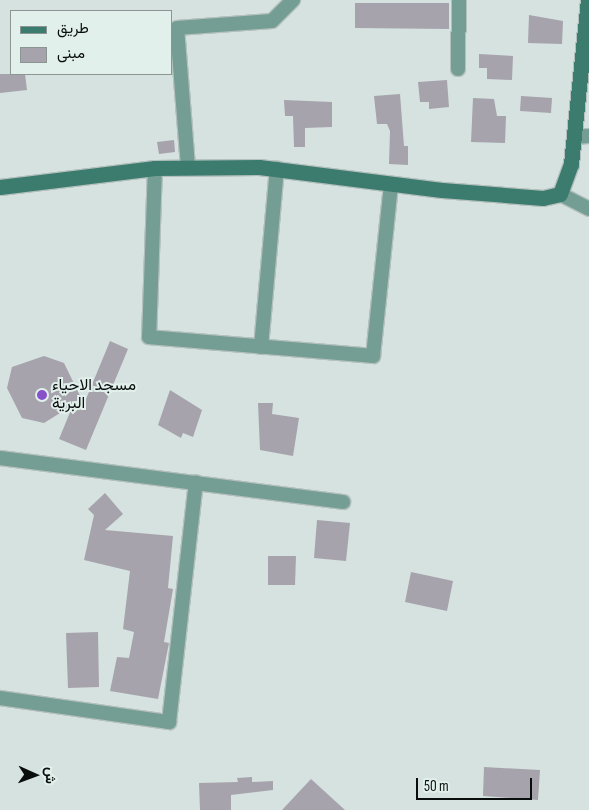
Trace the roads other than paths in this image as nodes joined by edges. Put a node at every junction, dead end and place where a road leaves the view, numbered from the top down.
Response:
1 (293, 0) edge
2 (459, 0) edge
3 (588, 0) edge
4 (587, 52) edge
5 (458, 69) dead end
6 (581, 137) edge
7 (188, 167) junction
8 (155, 168) junction
9 (277, 169) junction
10 (390, 184) junction
11 (0, 187) edge
12 (560, 194) junction
13 (589, 209) edge
14 (261, 347) junction
15 (0, 458) edge
16 (196, 483) junction
17 (344, 502) dead end
18 (0, 698) edge

1 - 7 street
2 - 5 street
3 - 4 main road
4 - 6 main road
6 - 12 main road
7 - 8 main road
7 - 9 main road
8 - 11 main road
8 - 14 street
9 - 10 main road
9 - 14 street
10 - 12 main road
10 - 14 street
12 - 13 street
15 - 16 street
16 - 17 street
16 - 18 street

